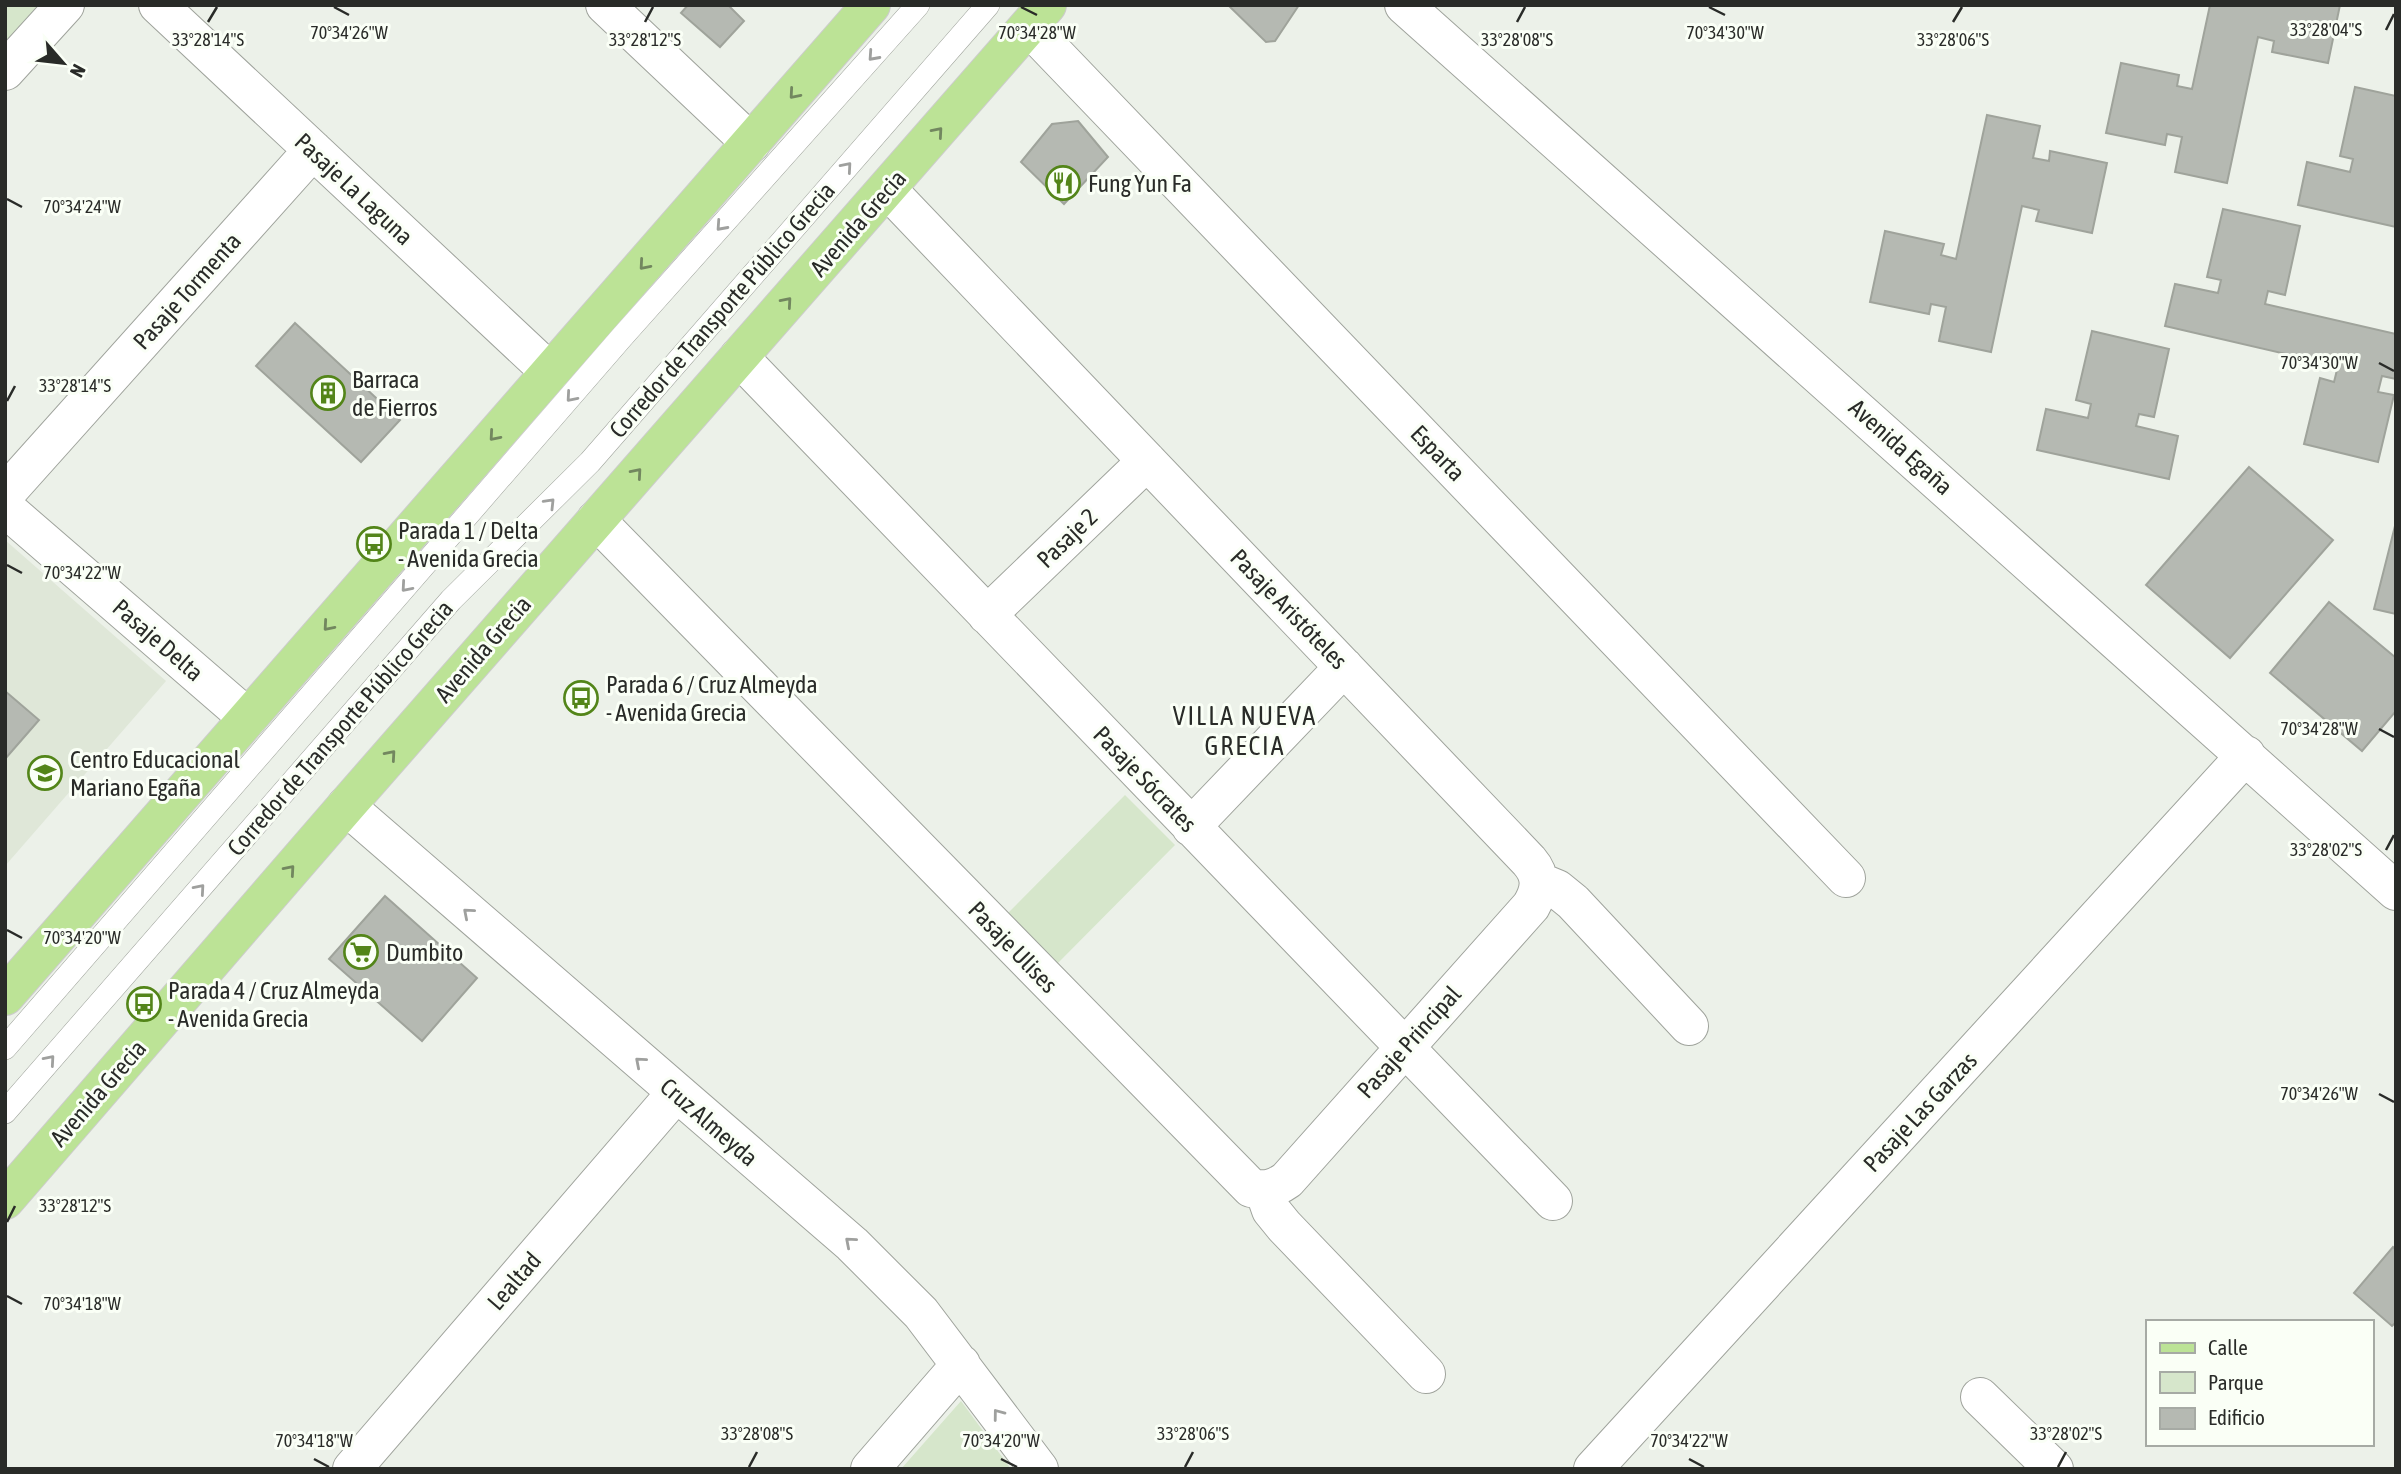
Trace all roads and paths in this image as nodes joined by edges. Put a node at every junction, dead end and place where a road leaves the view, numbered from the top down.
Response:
1 (65, 5) edge
2 (158, 5) edge
3 (605, 5) edge
4 (871, 5) edge
5 (918, 5) edge
6 (988, 5) edge
7 (1404, 5) edge
8 (1038, 16) edge
9 (5, 71) edge
10 (751, 143) junction
11 (313, 150) junction
12 (887, 189) junction
13 (739, 357) junction
14 (550, 372) junction
15 (1147, 461) junction
16 (5, 495) edge
17 (5, 508) edge
18 (596, 520) junction
19 (987, 615) junction
20 (1345, 667) junction
21 (248, 718) junction
22 (2246, 755) junction
23 (346, 806) junction
24 (1191, 827) junction
25 (1846, 878) dead end
26 (1540, 882) junction
27 (2396, 891) edge
28 (5, 996) edge
29 (1689, 1026) dead end
30 (1404, 1047) junction
31 (5, 1048) edge
32 (676, 1093) junction
33 (5, 1112) edge
34 (1264, 1190) junction
35 (5, 1200) edge
36 (1553, 1200) dead end
37 (961, 1364) junction
38 (1426, 1374) dead end
39 (1980, 1397) dead end
40 (352, 1469) edge
41 (870, 1469) edge
42 (1039, 1469) edge
43 (1593, 1469) edge
44 (2054, 1469) edge

1 - 9 street
2 - 11 street, Pasaje La Laguna
3 - 10 street
4 -> 10 main road
5 -> 31 lane, Corredor de Transporte Público Grecia
33 -> 6 lane, Corredor de Transporte Público Grecia
7 - 22 street, Avenida Egaña
12 -> 8 main road, Avenida Grecia
8 - 25 street, Esparta
10 -> 14 main road
11 - 14 street, Pasaje La Laguna
11 - 16 street, Pasaje Tormenta
13 -> 12 main road, Avenida Grecia
12 - 15 street, Pasaje Aristóteles
18 -> 13 main road, Avenida Grecia
13 - 19 street, Pasaje Sócrates
14 -> 21 main road
15 - 19 street, Pasaje 2
15 - 20 street, Pasaje Aristóteles
17 - 21 street, Pasaje Delta
23 -> 18 main road, Avenida Grecia
18 - 34 street, Pasaje Ulises
19 - 24 street, Pasaje Sócrates
20 - 24 street
20 - 26 street, Pasaje Aristóteles
21 - 28 main road
22 - 27 street, Avenida Egaña
22 - 43 street, Pasaje Las Garzas
32 -> 23 street, Cruz Almeyda
35 -> 23 main road, Avenida Grecia
24 - 30 street, Pasaje Sócrates
26 - 29 street, Pasaje Aristóteles
26 - 30 street, Pasaje Principal
30 - 34 street, Pasaje Principal
30 - 36 street, Pasaje Sócrates
37 -> 32 street, Cruz Almeyda
32 - 40 street, Lealtad
34 - 38 street
37 - 41 street
42 -> 37 street, Cruz Almeyda
39 - 44 street

